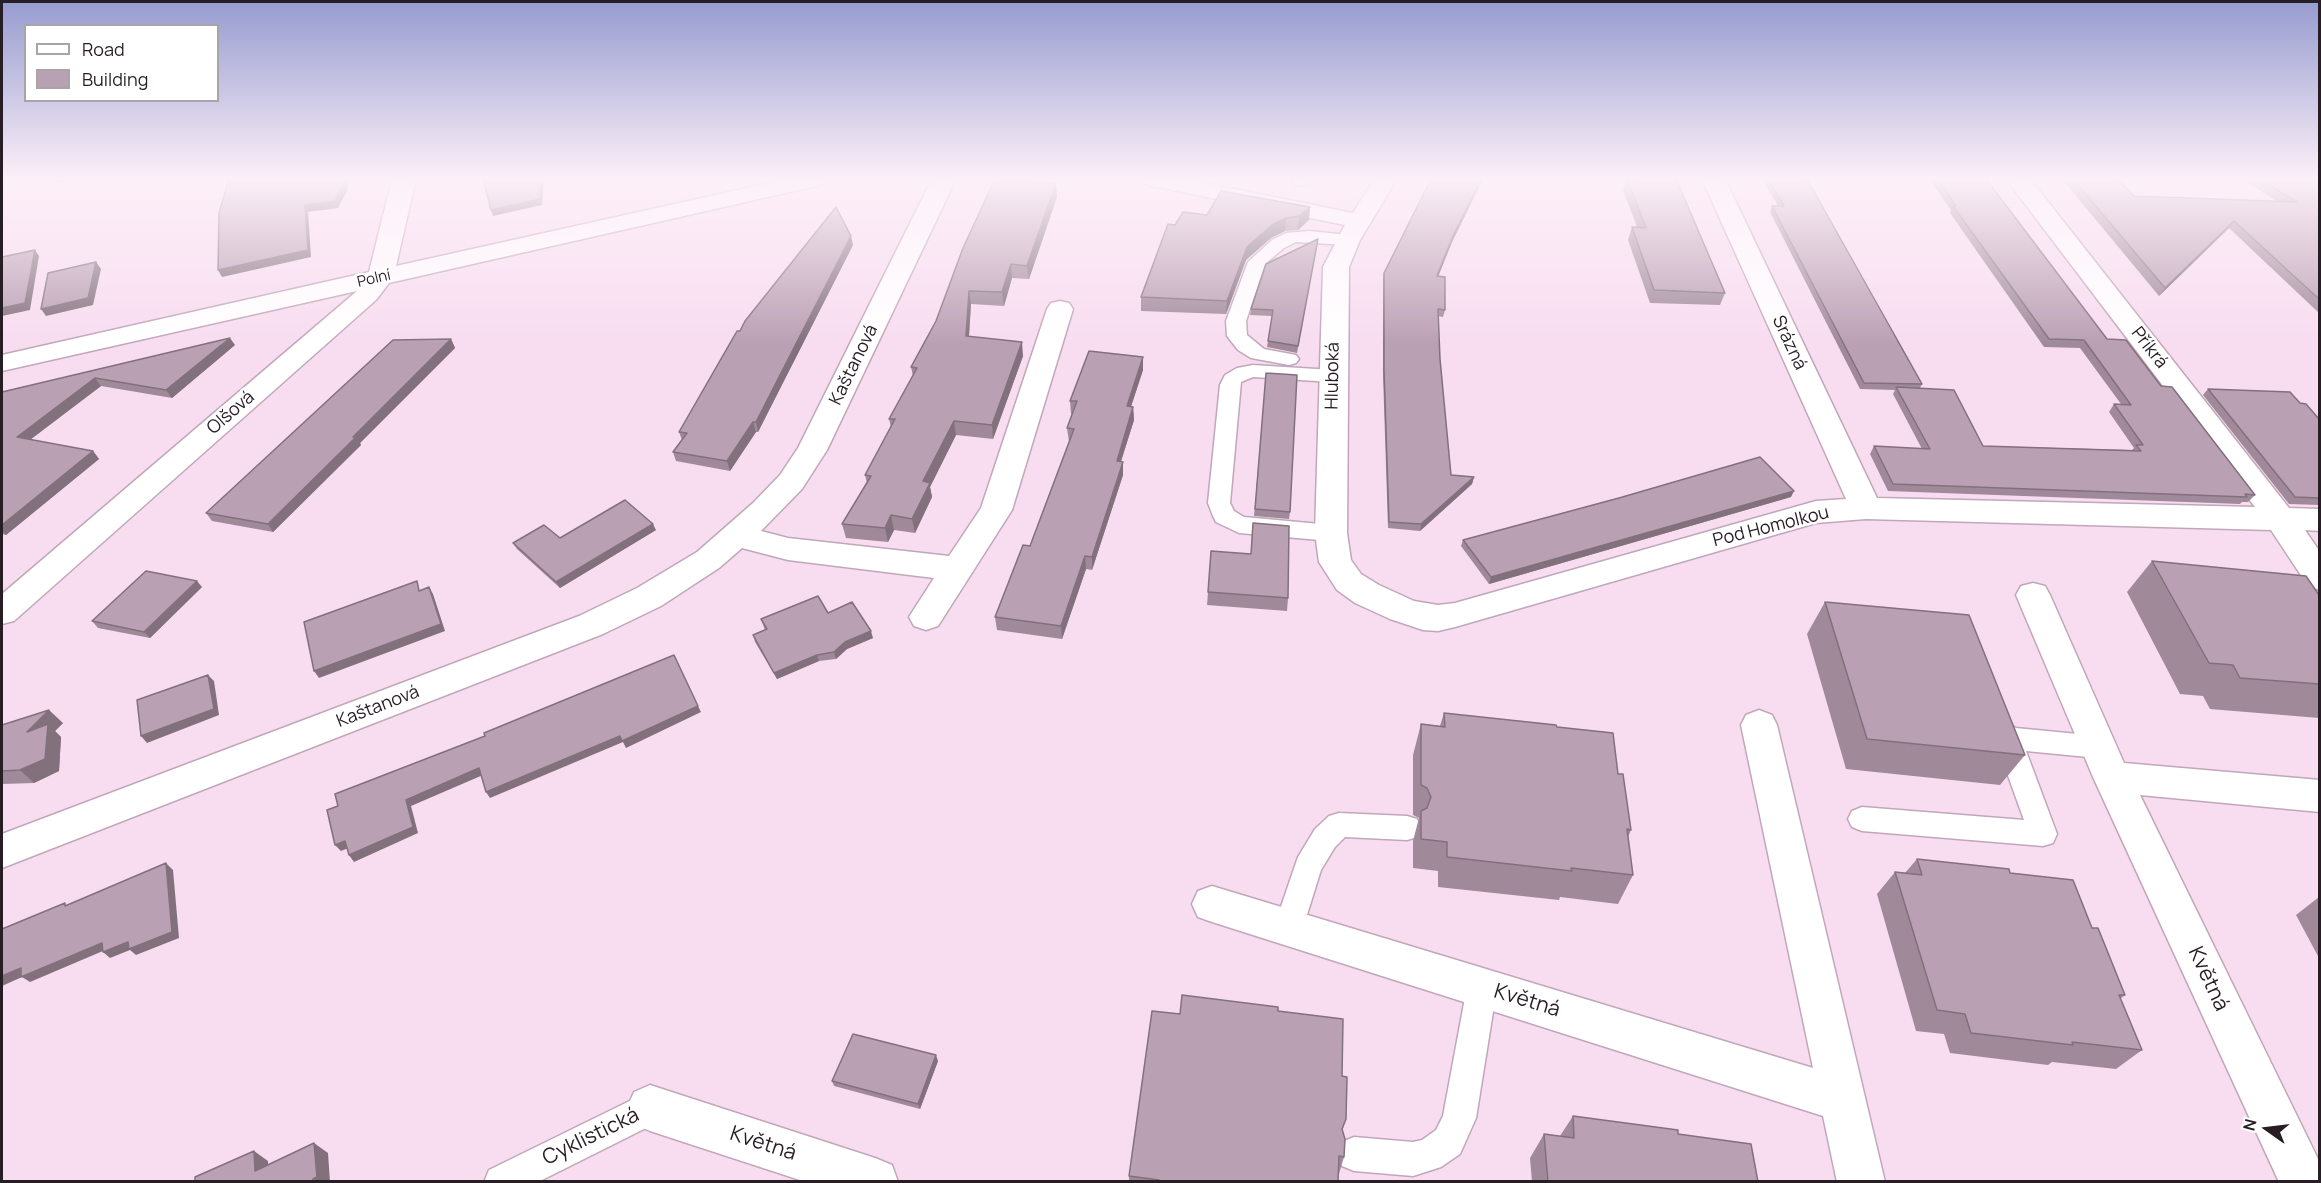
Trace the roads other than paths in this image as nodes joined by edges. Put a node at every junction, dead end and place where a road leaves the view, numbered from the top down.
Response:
1 (391, 234) edge
2 (571, 234) edge
3 (917, 234) edge
4 (1325, 234) edge
5 (1351, 234) edge
6 (1739, 234) edge
7 (2062, 234) edge
8 (381, 277) junction
9 (1060, 309) dead end
10 (2, 363) edge
11 (1333, 369) junction
12 (1866, 508) junction
13 (2280, 518) junction
14 (2319, 520) edge
15 (1330, 533) junction
16 (739, 534) junction
17 (957, 569) junction
18 (2319, 578) edge
19 (1349, 582) joint
20 (2033, 595) dead end
21 (2, 612) edge
22 (926, 617) dead end
23 (1995, 706) edge
24 (1759, 725) dead end
25 (2007, 738) junction
26 (2105, 762) junction
27 (2319, 796) edge
28 (1862, 819) dead end
29 (1407, 828) dead end
30 (2, 851) edge
31 (1212, 904) dead end
32 (1289, 927) junction
33 (1482, 987) junction
34 (1841, 1099) junction
35 (650, 1108) joint
36 (1354, 1154) dead end
37 (501, 1182) edge
38 (875, 1182) edge
39 (1861, 1182) edge
40 (2304, 1182) edge

1 - 8 street, Olšová
2 - 8 street, Polní
3 - 16 street, Kaštanová
4 - 11 lane
5 - 11 street, Hluboká
6 - 12 street, Srázná
7 - 13 street, Příkrá
8 - 10 street, Polní
8 - 21 street, Olšová
9 - 17 street
11 - 15 street, Hluboká
11 - 15 lane
12 - 13 street, Pod Homolkou
12 - 19 street, Pod Homolkou
13 - 14 street, Pod Homolkou
13 - 18 street
15 - 19 street, Hluboká
16 - 17 street
16 - 30 street, Kaštanová
17 - 22 street
20 - 26 street, Květná
23 - 25 lane
24 - 34 street
25 - 26 lane
25 - 28 lane
26 - 27 street
26 - 40 street, Květná
29 - 32 lane
31 - 32 street, Květná
32 - 33 street, Květná
33 - 34 street, Květná
33 - 36 lane
34 - 39 street
35 - 37 lane, Cyklistická
35 - 38 street, Květná

